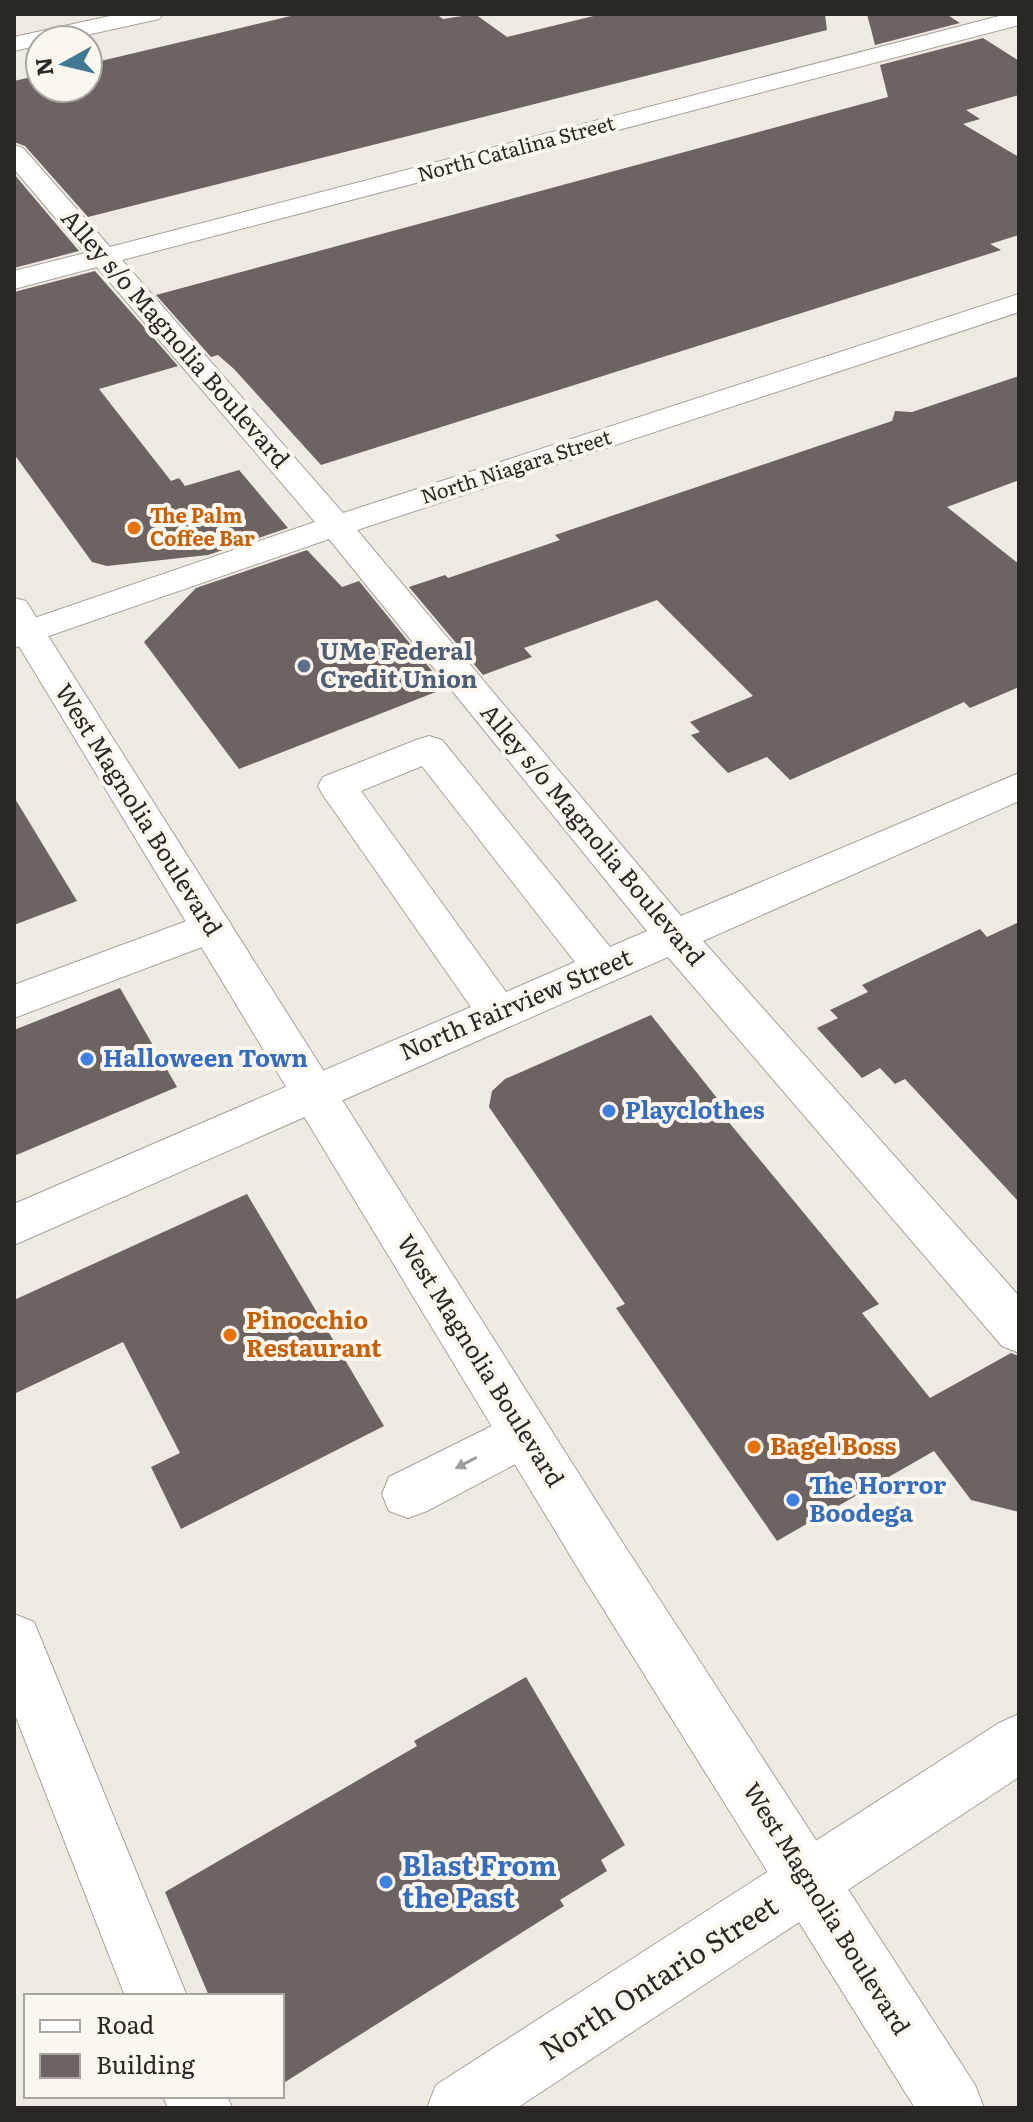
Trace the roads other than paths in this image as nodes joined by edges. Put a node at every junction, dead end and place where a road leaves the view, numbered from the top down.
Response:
1 (151, 14) edge
2 (1019, 18) edge
3 (14, 44) edge
4 (14, 153) edge
5 (103, 256) junction
6 (14, 280) edge
7 (1019, 303) edge
8 (336, 526) junction
9 (19, 626) edge
10 (1019, 786) edge
11 (211, 927) junction
12 (675, 937) junction
13 (604, 969) junction
14 (14, 1002) edge
15 (498, 1013) junction
16 (313, 1092) junction
17 (14, 1225) edge
18 (1019, 1331) edge
19 (524, 1433) junction
20 (408, 1494) dead end
21 (14, 1641) edge
22 (1019, 1743) edge
23 (807, 1881) junction
24 (155, 1994) edge
25 (459, 2108) edge
26 (952, 2108) edge

1 - 3 street
2 - 5 street, North Catalina Street
4 - 5 street, Alley s/o Magnolia Boulevard
5 - 6 street, North Catalina Street
5 - 8 street, Alley s/o Magnolia Boulevard
7 - 8 street, North Niagara Street
8 - 9 street, North Niagara Street
8 - 12 street, Alley s/o Magnolia Boulevard
9 - 11 street, West Magnolia Boulevard
10 - 12 street, North Fairview Street
11 - 14 street
11 - 16 street, West Magnolia Boulevard
12 - 13 street, North Fairview Street
12 - 18 street, Alley s/o Magnolia Boulevard
13 - 15 street, North Fairview Street
13 - 15 street
15 - 16 street, North Fairview Street
16 - 17 street, North Fairview Street
16 - 19 street, West Magnolia Boulevard
19 -> 20 street
19 - 23 street, West Magnolia Boulevard
21 - 24 street
22 - 23 street, North Ontario Street
23 - 25 street, North Ontario Street
23 - 26 street, West Magnolia Boulevard

